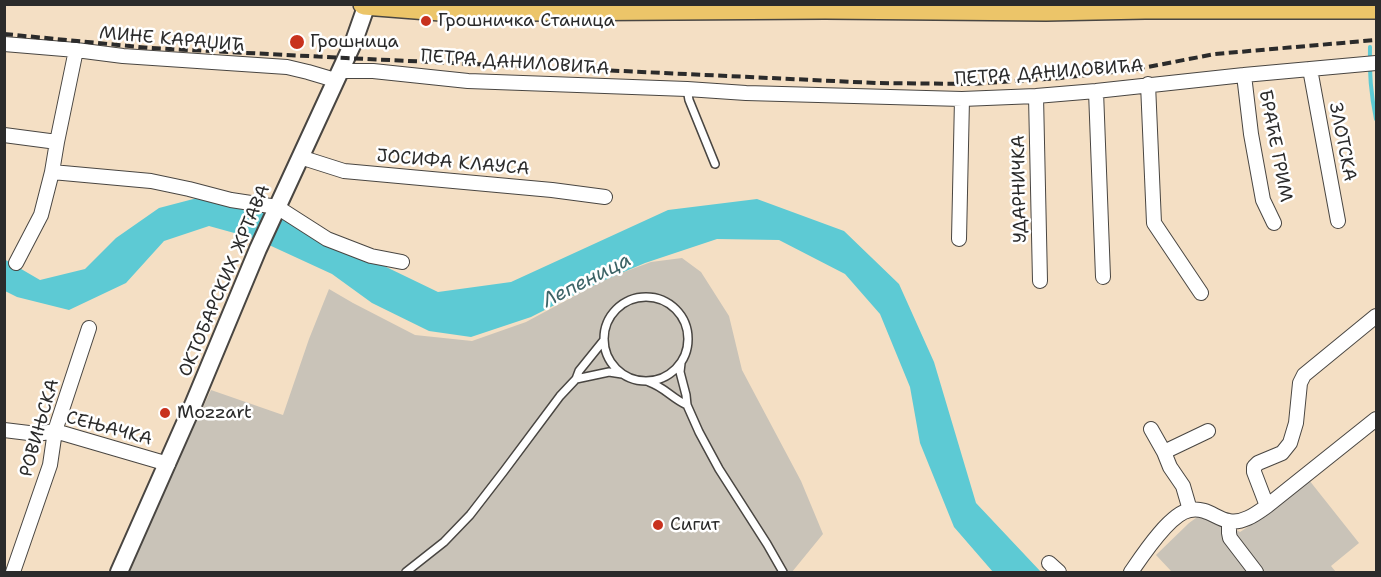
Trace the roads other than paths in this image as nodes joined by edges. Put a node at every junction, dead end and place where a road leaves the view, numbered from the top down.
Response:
1 (366, 5) edge
2 (474, 6) edge
3 (717, 6) edge
4 (825, 6) edge
5 (896, 6) edge
6 (1144, 6) edge
7 (757, 7) edge
8 (965, 7) edge
9 (1046, 7) edge
10 (546, 8) edge
11 (1377, 8) edge
12 (4, 44) edge
13 (76, 50) junction
14 (1371, 64) edge
15 (1310, 69) junction
16 (1244, 75) junction
17 (338, 76) junction
18 (1148, 84) junction
19 (687, 89) junction
20 (1096, 91) junction
21 (1036, 96) junction
22 (962, 99) junction
23 (4, 135) edge
24 (57, 142) junction
25 (300, 157) junction
26 (715, 164) dead end
27 (52, 172) junction
28 (605, 197) dead end
29 (274, 212) junction
30 (1338, 221) dead end
31 (1274, 223) dead end
32 (959, 239) dead end
33 (402, 262) dead end
34 (16, 263) dead end
35 (1103, 277) dead end
36 (1040, 281) dead end
37 (1201, 293) dead end
38 (1377, 316) edge
39 (89, 328) dead end
40 (604, 340) junction
41 (681, 363) junction
42 (622, 374) junction
43 (576, 379) junction
44 (647, 381) junction
45 (687, 405) junction
46 (1377, 419) edge
47 (1151, 429) dead end
48 (4, 430) edge
49 (55, 431) junction
50 (1208, 431) dead end
51 (1164, 452) junction
52 (168, 464) junction
53 (1267, 506) junction
54 (1190, 510) junction
55 (1229, 521) junction
56 (1049, 563) dead end
57 (13, 573) edge
58 (119, 573) edge
59 (406, 573) edge
60 (783, 573) edge
61 (1059, 573) edge
62 (1131, 573) edge
63 (1256, 573) edge

1 - 2 main road
1 - 17 street, ОКТОБАРСКИХ ЖРТАВА
2 - 10 main road
3 - 7 main road
3 - 10 main road
4 - 5 main road
4 - 7 main road
5 - 8 main road
6 - 9 main road
6 - 11 main road
8 - 9 main road
12 - 13 street, МИНЕ КАРАЏИЋ
13 - 17 street, МИНЕ КАРАЏИЋ
13 - 24 street
14 - 15 street, ПЕТРА ДАНИЛОВИЋА
15 - 16 street, ПЕТРА ДАНИЛОВИЋА
15 - 30 street, ЗЛОТСКА
16 - 18 street, ПЕТРА ДАНИЛОВИЋА
16 - 31 street, БРАЋЕ ГРИМ
17 - 19 street, ПЕТРА ДАНИЛОВИЋА
17 - 25 street, ОКТОБАРСКИХ ЖРТАВА
18 - 20 street, ПЕТРА ДАНИЛОВИЋА
18 - 37 street
19 - 22 street, ПЕТРА ДАНИЛОВИЋА
19 - 26 lane
20 - 21 street, ПЕТРА ДАНИЛОВИЋА
20 - 35 street
21 - 22 street, ПЕТРА ДАНИЛОВИЋА
21 - 36 street, УДАРНИЧКА
22 - 32 street
23 - 24 street
24 - 27 street
25 - 28 street, ЈОСИФА КЛАУСА
25 - 29 street, ОКТОБАРСКИХ ЖРТАВА
27 - 29 street
27 - 34 street
29 - 33 street
29 - 52 street, ОКТОБАРСКИХ ЖРТАВА
38 - 53 street
39 - 49 street, РОВИЊСКА
40 - 41 lane
40 - 42 lane
40 - 43 lane
41 - 44 lane
41 - 45 lane
42 - 43 lane
42 - 44 lane
43 - 59 lane
44 - 45 lane
45 - 60 lane
46 - 53 street
47 - 51 street
48 - 49 street, СЕЊАЧКА
49 - 52 street, СЕЊАЧКА
49 - 57 street, РОВИЊСКА
50 - 51 street
51 - 54 street
52 - 58 street, ОКТОБАРСКИХ ЖРТАВА
53 - 55 street
54 - 55 street
54 - 62 street
55 - 63 street
56 - 61 street

